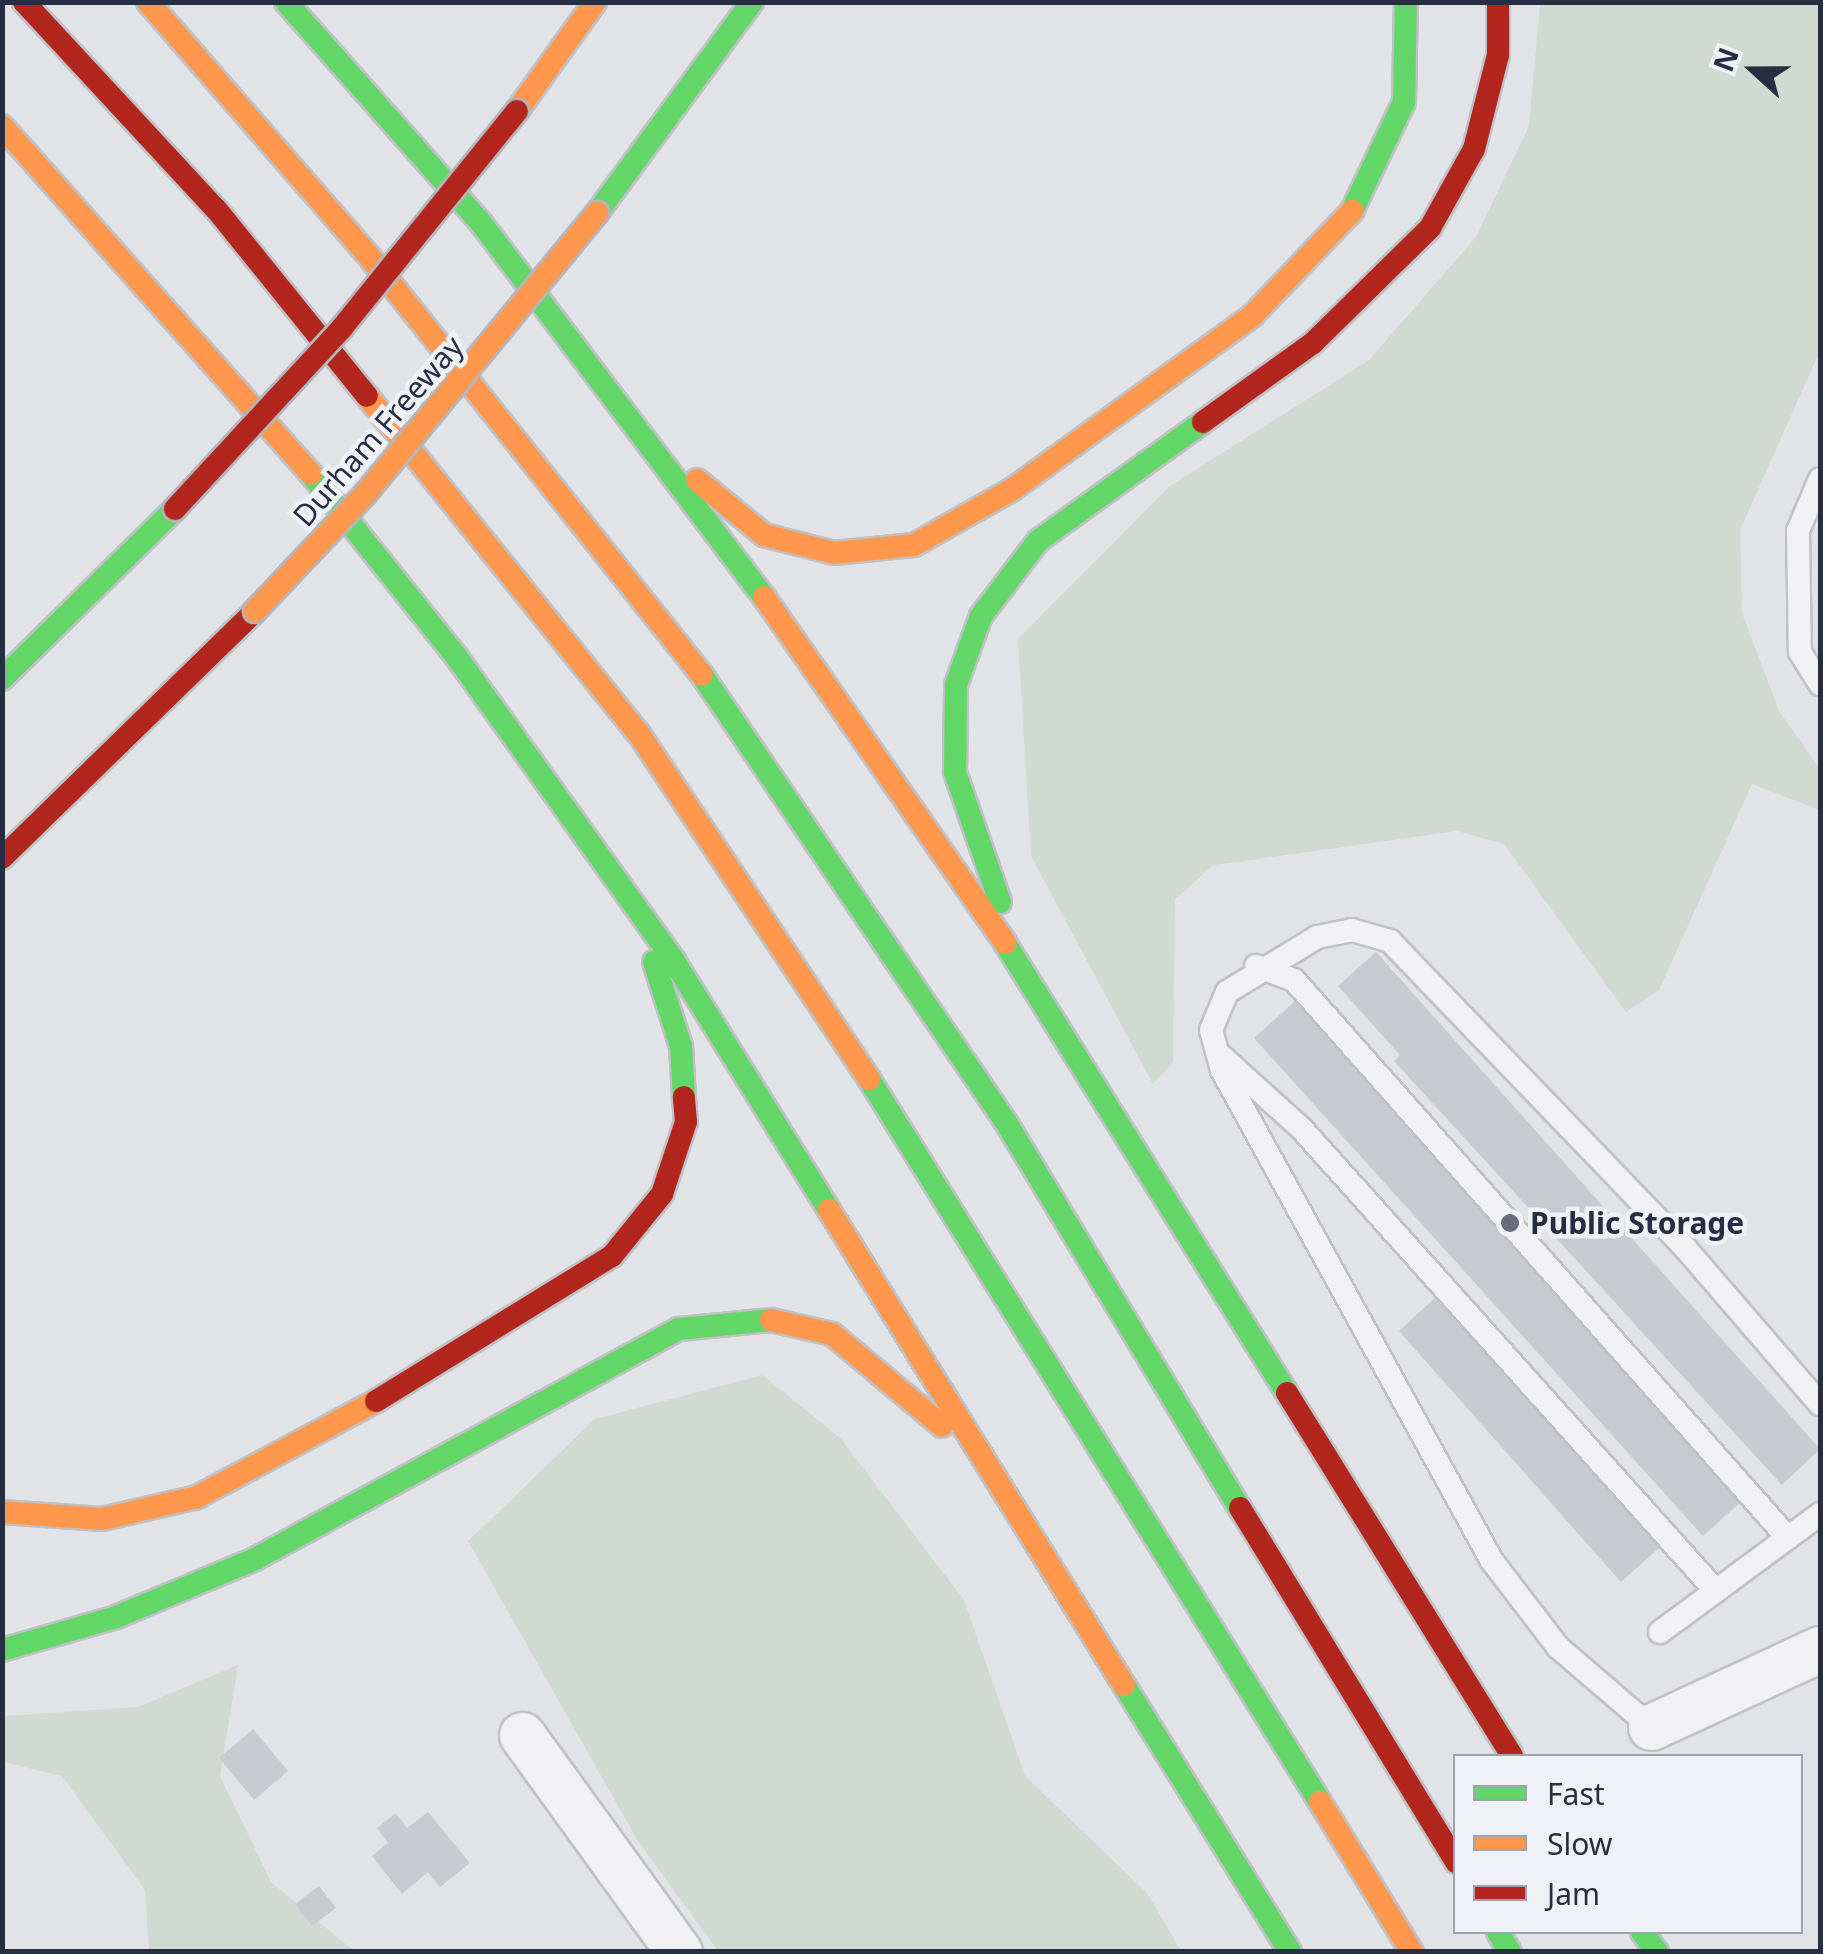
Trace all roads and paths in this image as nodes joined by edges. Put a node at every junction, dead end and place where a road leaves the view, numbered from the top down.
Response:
1 (24, 2) edge
2 (148, 2) edge
3 (286, 2) edge
4 (752, 2) edge
5 (782, 2) edge
6 (1406, 2) edge
7 (1498, 2) edge
8 (589, 8) edge
9 (700, 76) junction
10 (2, 126) edge
11 (2, 154) edge
12 (79, 207) junction
13 (632, 414) junction
14 (1820, 480) edge
15 (2, 678) edge
16 (1820, 684) edge
17 (2, 858) edge
18 (635, 907) junction
19 (1256, 966) junction
20 (1037, 988) junction
21 (1218, 1053) junction
22 (1820, 1404) edge
23 (996, 1476) junction
24 (2, 1512) edge
25 (1820, 1514) edge
26 (1788, 1538) junction
27 (1716, 1591) junction
28 (1660, 1632) dead end
29 (1820, 1649) edge
30 (2, 1650) edge
31 (1651, 1727) joint
32 (522, 1734) dead end
33 (1511, 1754) edge
34 (1453, 1857) edge
35 (1288, 1949) edge
36 (679, 1952) edge
37 (1412, 1952) edge

1 - 37 highway
2 - 34 highway
3 - 13 highway
4 - 9 highway, Durham Freeway
5 - 9 highway
6 - 13 highway
7 - 20 highway
8 - 15 highway, bridge
9 - 17 highway, Durham Freeway, bridge
10 - 12 highway
11 - 12 highway
12 - 18 highway
13 - 20 highway
14 - 16 lane
18 - 23 highway
18 - 24 highway
19 - 21 lane
19 - 22 lane
19 - 26 lane
20 - 33 highway
21 - 27 lane
21 - 31 lane
23 - 30 highway
23 - 35 highway
25 - 26 lane
26 - 27 lane
27 - 28 lane
29 - 31 street
32 - 36 street

